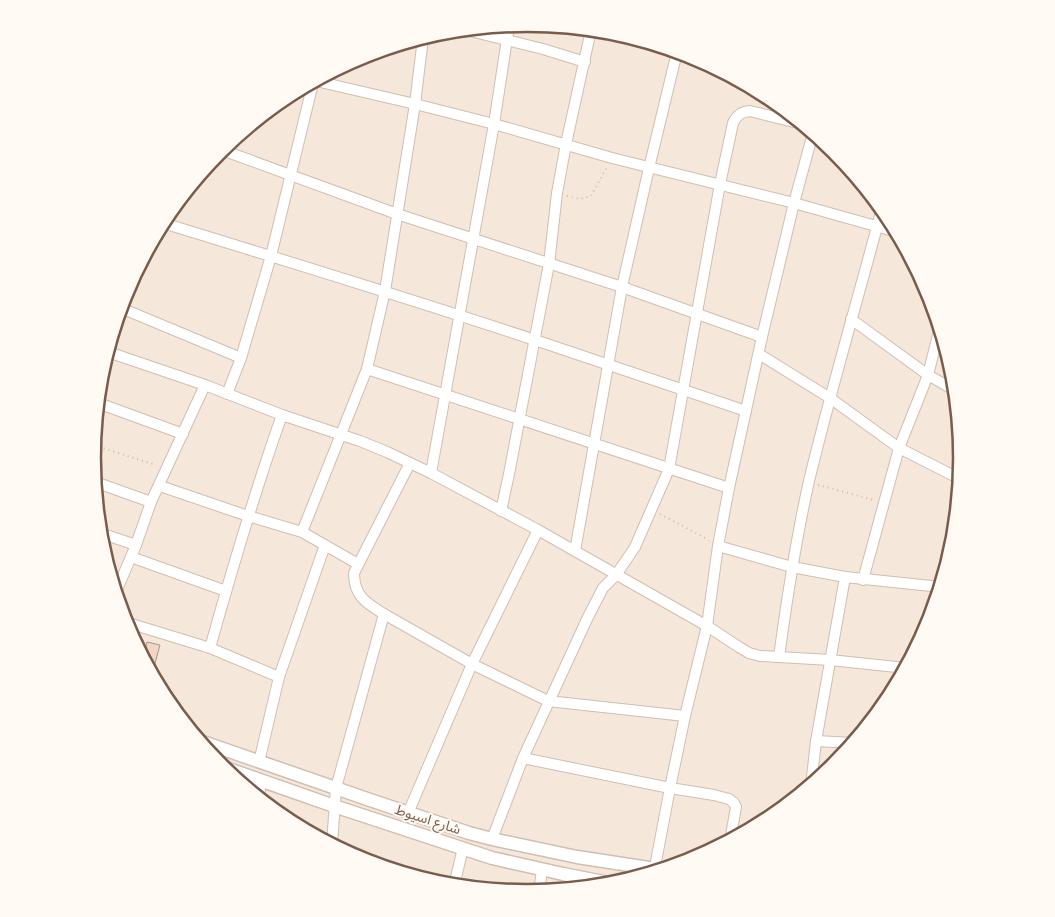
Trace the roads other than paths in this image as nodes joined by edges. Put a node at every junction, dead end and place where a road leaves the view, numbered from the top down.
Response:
1 (508, 33) edge
2 (485, 35) edge
3 (590, 37) edge
4 (507, 40) junction
5 (422, 46) edge
6 (675, 59) edge
7 (585, 62) junction
8 (326, 83) edge
9 (311, 92) edge
10 (415, 104) junction
11 (785, 120) edge
12 (494, 124) junction
13 (811, 141) edge
14 (566, 144) junction
15 (230, 153) edge
16 (649, 168) junction
17 (291, 175) junction
18 (720, 184) junction
19 (794, 203) junction
20 (397, 214) junction
21 (879, 218) edge
22 (171, 225) edge
23 (877, 227) junction
24 (886, 229) edge
25 (473, 238) junction
26 (271, 256) junction
27 (548, 264) junction
28 (622, 287) junction
29 (385, 291) junction
30 (128, 311) edge
31 (697, 314) junction
32 (460, 316) junction
33 (851, 319) junction
34 (762, 337) junction
35 (534, 340) junction
36 (937, 340) edge
37 (115, 354) edge
38 (759, 354) junction
39 (241, 358) junction
40 (608, 365) junction
41 (368, 368) junction
42 (928, 375) junction
43 (205, 386) junction
44 (947, 386) edge
45 (684, 390) junction
46 (227, 394) junction
47 (446, 394) junction
48 (830, 398) junction
49 (105, 405) edge
50 (746, 411) junction
51 (282, 414) junction
52 (519, 418) junction
53 (183, 434) junction
54 (342, 435) junction
55 (595, 444) junction
56 (899, 448) junction
57 (410, 463) junction
58 (669, 469) junction
59 (431, 473) junction
60 (953, 476) edge
61 (102, 484) edge
62 (160, 486) junction
63 (729, 488) junction
64 (151, 502) junction
65 (501, 511) junction
66 (248, 516) junction
67 (538, 530) junction
68 (302, 532) junction
69 (109, 536) edge
70 (136, 545) junction
71 (325, 545) junction
72 (718, 546) junction
73 (575, 551) junction
74 (131, 557) junction
75 (358, 564) junction
76 (792, 567) junction
77 (616, 575) junction
78 (846, 578) junction
79 (863, 580) junction
80 (120, 582) edge
81 (934, 586) edge
82 (226, 591) junction
83 (384, 614) junction
84 (135, 625) edge
85 (707, 626) junction
86 (210, 648) junction
87 (779, 657) junction
88 (830, 660) junction
89 (472, 664) junction
90 (898, 668) edge
91 (279, 677) junction
92 (548, 701) junction
93 (685, 716) junction
94 (816, 741) junction
95 (845, 743) edge
96 (213, 746) edge
97 (523, 758) junction
98 (259, 762) junction
99 (240, 773) edge
100 (812, 775) edge
101 (261, 780) junction
102 (336, 788) junction
103 (670, 788) junction
104 (260, 789) edge
105 (334, 806) junction
106 (408, 813) junction
107 (732, 832) edge
108 (332, 837) edge
109 (492, 839) junction
110 (464, 848) junction
111 (658, 864) edge
112 (645, 868) edge
113 (542, 870) junction
114 (456, 878) edge
115 (591, 880) edge
116 (540, 884) edge

1 - 4 street
2 - 4 street
3 - 7 street
4 - 7 street
4 - 12 street
5 - 10 street
6 - 16 street
7 - 14 street
8 - 10 street
9 - 17 street
10 - 12 street
10 - 20 street
11 - 18 street
12 - 14 street
12 - 25 street
13 - 19 street
14 - 16 street
14 - 27 street
15 - 17 street
16 - 18 street
16 - 28 street
17 - 20 street
17 - 26 street
18 - 19 street
18 - 31 street
19 - 23 street
19 - 34 street
20 - 25 street
20 - 29 street
21 - 23 street
22 - 26 street
23 - 24 street
23 - 33 street
25 - 27 street
25 - 32 street
26 - 29 street
26 - 39 street
27 - 28 street
27 - 35 street
28 - 31 street
28 - 40 street
29 - 32 street
29 - 41 street
30 - 39 street
31 - 34 street
31 - 45 street
32 - 35 street
32 - 47 street
33 - 42 street
33 - 48 street
34 - 38 street
35 - 40 street
35 - 52 street
36 - 42 street
37 - 43 street
38 - 48 street
38 - 50 street
39 - 46 street
40 - 45 street
40 - 55 street
41 - 47 street
41 - 54 street
42 - 44 street
42 - 56 street
43 - 46 street
43 - 53 street
45 - 50 street
45 - 58 street
46 - 51 street
47 - 52 street
47 - 59 street
48 - 56 street
48 - 76 street
49 - 53 street
50 - 63 street
51 - 54 street
51 - 66 street
52 - 55 street
52 - 65 street
53 - 62 street
54 - 57 street
54 - 68 street
55 - 58 street
55 - 73 street
56 - 60 street
56 - 79 street
57 - 59 street
57 - 75 street
58 - 63 street
58 - 77 street
59 - 65 street
61 - 64 street
62 - 64 street
62 - 66 street
63 - 72 street
64 - 70 street
65 - 67 street
66 - 68 street
66 - 82 street
67 - 73 street
67 - 89 street
68 - 71 street
69 - 70 street
70 - 74 street
71 - 75 street
71 - 91 street
72 - 76 street
72 - 85 street
73 - 77 street
74 - 80 street
74 - 82 street
75 - 83 street
76 - 78 street
76 - 87 street
77 - 85 street
77 - 92 street
78 - 79 street
78 - 88 street
79 - 81 street
82 - 86 street
83 - 89 street
83 - 102 street
84 - 86 street
85 - 87 street
85 - 93 street
86 - 91 street
87 - 88 street
88 - 90 street
88 - 94 street
89 - 92 street
89 - 106 street
91 - 98 street
92 - 93 street
92 - 97 street
93 - 103 street
94 - 95 street
94 - 100 street
96 - 98 street, شارع اسيوط
97 - 103 street
97 - 109 street
98 - 102 street, شارع اسيوط
99 - 101 street, شارع اسيوط
101 - 104 street
101 - 105 street, شارع اسيوط
102 - 105 street
102 - 106 street, شارع اسيوط
103 - 107 street
103 - 111 street
105 - 108 street
105 - 110 street, شارع اسيوط
106 - 109 street, شارع اسيوط
109 - 112 street, شارع اسيوط
110 - 113 street, شارع اسيوط
110 - 114 street
113 - 115 street, شارع اسيوط
113 - 116 street

